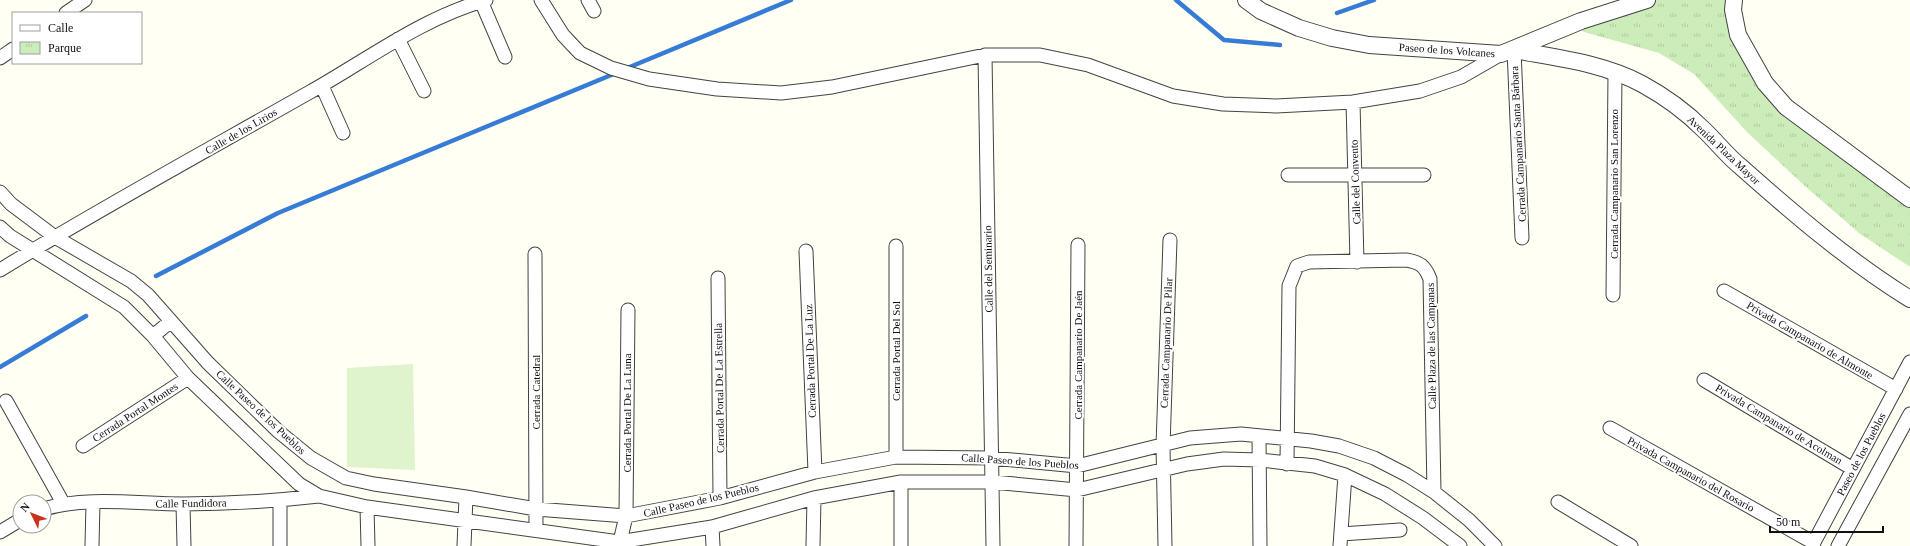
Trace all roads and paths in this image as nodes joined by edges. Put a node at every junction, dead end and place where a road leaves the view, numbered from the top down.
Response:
1 (85, 0) edge
2 (541, 0) edge
3 (1246, 0) edge
4 (1647, 0) edge
5 (1734, 0) edge
6 (484, 1) edge
7 (67, 12) edge
8 (398, 39) junction
9 (12, 50) edge
10 (1507, 52) junction
11 (985, 55) junction
12 (505, 57) dead end
13 (0, 58) edge
14 (1614, 72) junction
15 (322, 86) junction
16 (424, 91) dead end
17 (1353, 102) junction
18 (344, 133) dead end
19 (1288, 175) dead end
20 (1355, 175) junction
21 (1424, 175) dead end
22 (0, 192) edge
23 (1910, 199) edge
24 (0, 227) edge
25 (56, 237) junction
26 (1522, 238) dead end
27 (1170, 240) dead end
28 (1078, 244) dead end
29 (896, 246) dead end
30 (31, 251) junction
31 (806, 251) dead end
32 (535, 254) dead end
33 (1357, 262) junction
34 (0, 270) edge
35 (718, 278) dead end
36 (1724, 291) dead end
37 (1613, 295) dead end
38 (1910, 299) edge
39 (628, 310) dead end
40 (171, 321) junction
41 (153, 336) junction
42 (1910, 362) edge
43 (188, 378) junction
44 (1704, 380) dead end
45 (1896, 389) junction
46 (6, 401) dead end
47 (1910, 414) edge
48 (1610, 428) dead end
49 (1259, 436) junction
50 (1286, 437) junction
51 (83, 446) dead end
52 (1163, 446) junction
53 (896, 457) junction
54 (991, 458) junction
55 (1260, 460) junction
56 (1287, 464) junction
57 (1077, 466) junction
58 (1853, 469) junction
59 (1164, 471) junction
60 (815, 472) junction
61 (1344, 474) junction
62 (901, 482) junction
63 (993, 482) junction
64 (1077, 490) junction
65 (1434, 492) junction
66 (319, 496) junction
67 (466, 497) junction
68 (720, 498) junction
69 (814, 498) junction
70 (280, 500) junction
71 (1558, 502) dead end
72 (63, 503) junction
73 (93, 503) junction
74 (183, 504) junction
75 (52, 506) edge
76 (367, 506) junction
77 (536, 509) junction
78 (626, 516) junction
79 (464, 521) junction
80 (12, 525) edge
81 (712, 527) junction
82 (536, 530) junction
83 (1400, 530) dead end
84 (0, 532) edge
85 (1340, 540) edge
86 (619, 544) edge
87 (1813, 544) edge
88 (92, 546) edge
89 (184, 546) edge
90 (280, 546) edge
91 (368, 546) edge
92 (464, 546) edge
93 (712, 546) edge
94 (813, 546) edge
95 (901, 546) edge
96 (993, 546) edge
97 (1076, 546) edge
98 (1165, 546) edge
99 (1260, 546) edge
100 (1460, 546) edge
101 (1496, 546) edge
102 (1631, 546) edge
103 (1838, 546) edge

1 - 7 street
2 - 11 street
3 - 10 street, Paseo de los Volcanes
4 - 10 street, Paseo de los Volcanes
5 - 23 street
6 - 8 street, Calle de los Lirios
6 - 12 street
8 - 15 street, Calle de los Lirios
8 - 16 street
9 - 13 street
10 - 14 street, Avenida Plaza Mayor
10 - 17 street
10 - 26 street, Cerrada Campanario Santa Bárbara
11 - 17 street
11 - 54 street, Calle del Seminario
14 - 37 street, Cerrada Campanario San Lorenzo
14 - 38 street, Avenida Plaza Mayor
15 - 18 street
15 - 25 street, Calle de los Lirios
17 - 20 street, Calle del Convento
19 - 20 street
20 - 21 street
20 - 33 street, Calle del Convento
22 - 25 street, Calle Paseo de los Pueblos
24 - 30 street, Calle Paseo de los Pueblos
25 - 30 street, Calle de los Lirios
25 - 40 street, Calle Paseo de los Pueblos
27 - 52 street, Cerrada Campanario De Pilar
28 - 57 street, Cerrada Campanario De Jaén
29 - 53 street, Cerrada Portal Del Sol
30 - 34 street, Calle de los Lirios
30 - 41 street, Calle Paseo de los Pueblos
31 - 60 street, Cerrada Portal De La Luz
32 - 77 street, Cerrada Catedral
33 - 50 street, Calle Plaza de las Campanas
33 - 65 street, Calle Plaza de las Campanas
35 - 68 street, Cerrada Portal De La Estrella
36 - 45 street, Privada Campanario de Almonte
39 - 78 street, Cerrada Portal De La Luna
40 - 41 street
40 - 67 street, Calle Paseo de los Pueblos
41 - 43 street, Calle Paseo de los Pueblos
42 - 45 street, Paseo de los Pueblos
43 - 51 street, Cerrada Portal Montes
43 - 66 street, Calle Paseo de los Pueblos
44 - 58 street, Privada Campanario de Acolman
45 - 58 street, Paseo de los Pueblos
46 - 72 street
47 - 103 street
48 - 87 street, Privada Campanario del Rosario
49 - 50 street, Calle Paseo de los Pueblos
49 - 52 street, Calle Paseo de los Pueblos
49 - 55 street
50 - 56 street, Calle Plaza de las Campanas
50 - 65 street, Calle Paseo de los Pueblos
52 - 57 street, Calle Paseo de los Pueblos
52 - 59 street, Cerrada Campanario De Pilar
53 - 54 street, Calle Paseo de los Pueblos
53 - 60 street, Calle Paseo de los Pueblos
54 - 57 street, Calle Paseo de los Pueblos
54 - 63 street, Calle del Seminario
55 - 56 street, Calle Paseo de los Pueblos
55 - 59 street, Calle Paseo de los Pueblos
55 - 99 street
56 - 61 street, Calle Paseo de los Pueblos
57 - 64 street, Cerrada Campanario De Jaén
58 - 87 street, Paseo de los Pueblos
59 - 64 street, Calle Paseo de los Pueblos
59 - 98 street, Cerrada Campanario De Pilar
60 - 68 street, Calle Paseo de los Pueblos
61 - 85 street
61 - 100 street, Calle Paseo de los Pueblos
62 - 63 street, Calle Paseo de los Pueblos
62 - 69 street, Calle Paseo de los Pueblos
62 - 95 street
63 - 64 street, Calle Paseo de los Pueblos
63 - 96 street, Calle del Seminario
64 - 97 street, Cerrada Campanario De Jaén
65 - 101 street, Calle Paseo de los Pueblos
66 - 70 street, Calle Fundidora
66 - 76 street, Calle Paseo de los Pueblos
67 - 77 street, Calle Paseo de los Pueblos
67 - 79 street
68 - 78 street, Calle Paseo de los Pueblos
69 - 81 street, Calle Paseo de los Pueblos
69 - 94 street
70 - 74 street, Calle Fundidora
70 - 90 street
71 - 102 street
72 - 73 street, Calle Fundidora
72 - 75 street, Calle Fundidora
73 - 74 street, Calle Fundidora
73 - 88 street
74 - 89 street
76 - 79 street, Calle Paseo de los Pueblos
76 - 91 street
77 - 78 street, Calle Paseo de los Pueblos
77 - 82 street, Cerrada Catedral
78 - 86 street, Cerrada Portal De La Luna
79 - 82 street, Calle Paseo de los Pueblos
79 - 92 street
80 - 84 street
81 - 86 street, Calle Paseo de los Pueblos
81 - 93 street
82 - 86 street, Calle Paseo de los Pueblos
83 - 85 street

